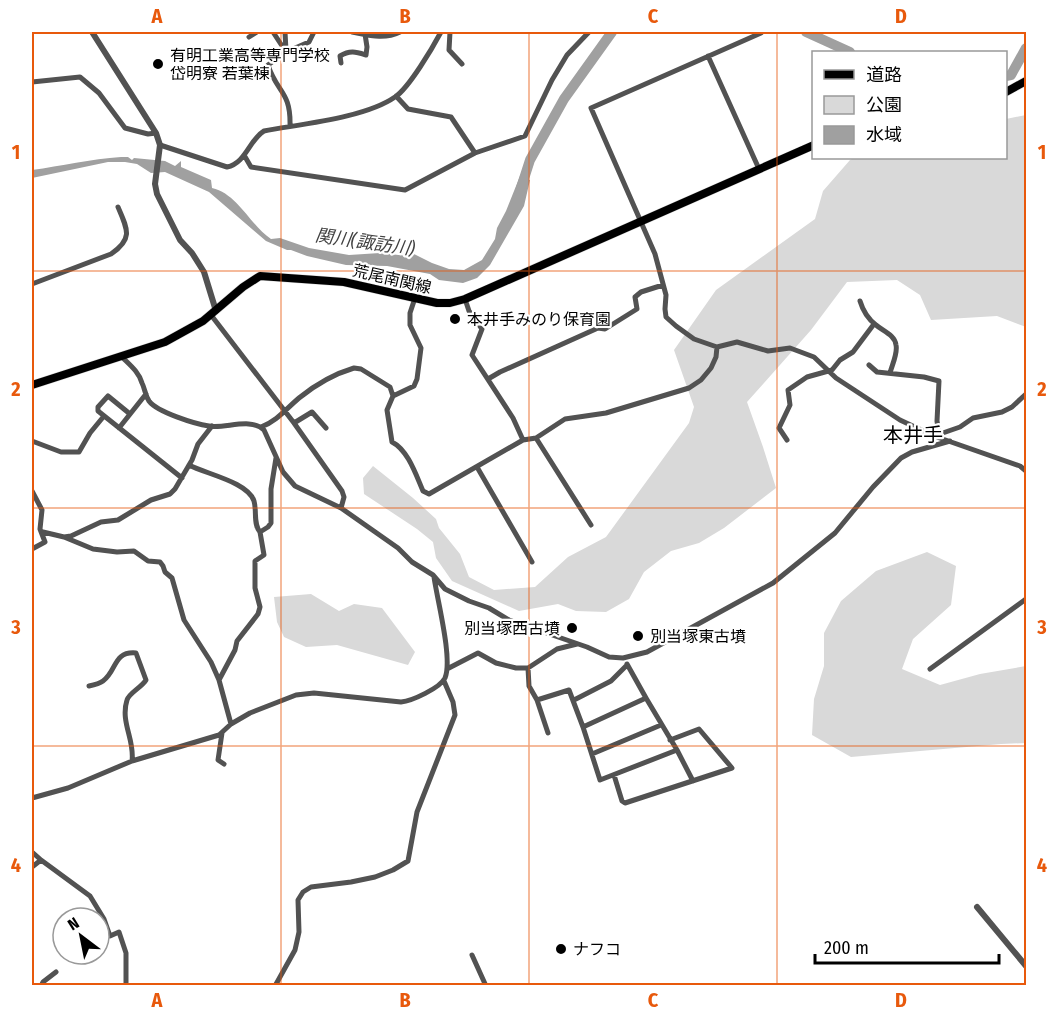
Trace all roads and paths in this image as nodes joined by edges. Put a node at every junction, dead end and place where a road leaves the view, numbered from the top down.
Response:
1 (92, 32) edge
2 (257, 32) edge
3 (273, 32) edge
4 (285, 32) edge
5 (314, 32) edge
6 (352, 32) edge
7 (400, 32) edge
8 (441, 32) edge
9 (450, 32) edge
10 (589, 32) edge
11 (761, 33) edge
12 (365, 34) junction
13 (249, 37) dead end
14 (286, 52) junction
15 (708, 56) junction
16 (341, 63) dead end
17 (462, 64) dead end
18 (1026, 81) edge
19 (32, 82) edge
20 (1007, 91) edge
21 (396, 96) junction
22 (290, 126) junction
23 (156, 133) junction
24 (812, 145) edge
25 (159, 148) junction
26 (475, 153) junction
27 (244, 155) junction
28 (759, 169) junction
29 (118, 207) dead end
30 (640, 222) junction
31 (32, 284) edge
32 (663, 285) junction
33 (415, 298) junction
34 (465, 299) junction
35 (860, 301) dead end
36 (213, 313) junction
37 (874, 324) junction
38 (717, 347) junction
39 (123, 357) junction
40 (869, 365) dead end
41 (829, 371) junction
42 (890, 373) junction
43 (488, 379) junction
44 (32, 385) edge
45 (146, 394) junction
46 (1026, 394) edge
47 (393, 396) junction
48 (285, 411) junction
49 (130, 414) junction
50 (104, 416) junction
51 (294, 423) junction
52 (212, 426) junction
53 (261, 427) junction
54 (119, 428) junction
55 (326, 428) dead end
56 (937, 435) junction
57 (536, 438) junction
58 (523, 440) junction
59 (787, 440) dead end
60 (32, 441) edge
61 (950, 441) junction
62 (276, 457) junction
63 (189, 465) junction
64 (477, 467) junction
65 (1026, 471) edge
66 (182, 478) junction
67 (32, 491) edge
68 (341, 508) junction
69 (591, 525) dead end
70 (41, 530) junction
71 (33, 531) dead end
72 (260, 532) junction
73 (64, 537) junction
74 (32, 549) edge
75 (532, 562) dead end
76 (433, 575) junction
77 (1026, 599) edge
78 (577, 644) junction
79 (623, 658) junction
80 (627, 665) junction
81 (528, 668) junction
82 (447, 669) junction
83 (930, 669) dead end
84 (219, 680) junction
85 (444, 681) junction
86 (89, 686) dead end
87 (646, 698) junction
88 (537, 700) junction
89 (574, 700) junction
90 (231, 724) junction
91 (661, 725) junction
92 (583, 727) junction
93 (222, 733) junction
94 (548, 733) dead end
95 (670, 740) junction
96 (677, 750) junction
97 (592, 754) junction
98 (132, 761) junction
99 (224, 764) dead end
100 (614, 775) junction
101 (693, 781) junction
102 (32, 798) edge
103 (32, 852) edge
104 (40, 860) junction
105 (32, 867) edge
106 (977, 906) dead end
107 (472, 955) dead end
108 (1026, 966) edge
109 (56, 972) dead end
110 (41, 986) edge
111 (126, 986) edge
112 (275, 986) edge
113 (486, 986) edge

1 - 23 street
2 - 13 street
3 - 14 street
4 - 14 street
5 - 14 street
6 - 12 street
7 - 12 street
8 - 21 street
9 - 17 street
10 - 26 street
11 - 15 street
12 - 16 street
14 - 22 street
15 - 28 street
15 - 30 street
18 - 20 main road
19 - 23 street
21 - 22 street
21 - 26 street
22 - 27 street
23 - 25 street
24 - 28 main road, 荒尾南関線
25 - 27 street
25 - 36 street
26 - 27 street
28 - 30 main road, 荒尾南関線
29 - 31 street
30 - 32 street
30 - 34 main road, 荒尾南関線
32 - 38 street
32 - 43 street
33 - 34 main road, 荒尾南関線
33 - 36 main road, 荒尾南関線
33 - 47 street
34 - 43 street
35 - 37 street
36 - 39 main road, 荒尾南関線
36 - 48 street
37 - 41 street
37 - 42 street
38 - 41 street
38 - 57 street
39 - 44 main road, 荒尾南関線
39 - 45 street
40 - 42 street
41 - 56 street
41 - 59 street
42 - 56 street
43 - 58 street
45 - 49 street
45 - 52 street
46 - 56 street
47 - 48 street
47 - 64 street
48 - 51 street
48 - 53 street
49 - 50 street
49 - 54 street
50 - 54 street
50 - 60 street
51 - 55 street
51 - 68 street
52 - 53 street
52 - 63 street
53 - 62 street
54 - 66 street
56 - 61 street
57 - 58 street
57 - 69 street
58 - 64 street
61 - 65 street
61 - 79 street
62 - 68 street
62 - 72 street
63 - 66 street
63 - 72 street
64 - 75 street
66 - 73 street
67 - 70 street
68 - 76 street
70 - 71 street
70 - 73 street
70 - 74 street
72 - 84 street
73 - 84 street
76 - 78 street
76 - 82 street
77 - 83 street
78 - 79 street
78 - 81 street
79 - 80 street
80 - 87 street
80 - 89 street
81 - 82 street
81 - 88 street
82 - 85 street
84 - 90 street
85 - 90 street
85 - 112 street
86 - 98 street
87 - 91 street
87 - 92 street
88 - 89 street
88 - 94 street
89 - 92 street
90 - 93 street
91 - 95 street
91 - 97 street
92 - 97 street
93 - 98 street
93 - 99 street
95 - 96 street
95 - 101 street
96 - 100 street
96 - 101 street
97 - 100 street
98 - 102 street
100 - 101 street
103 - 104 street
104 - 105 street
104 - 111 street
106 - 108 street
107 - 113 street
109 - 110 street

